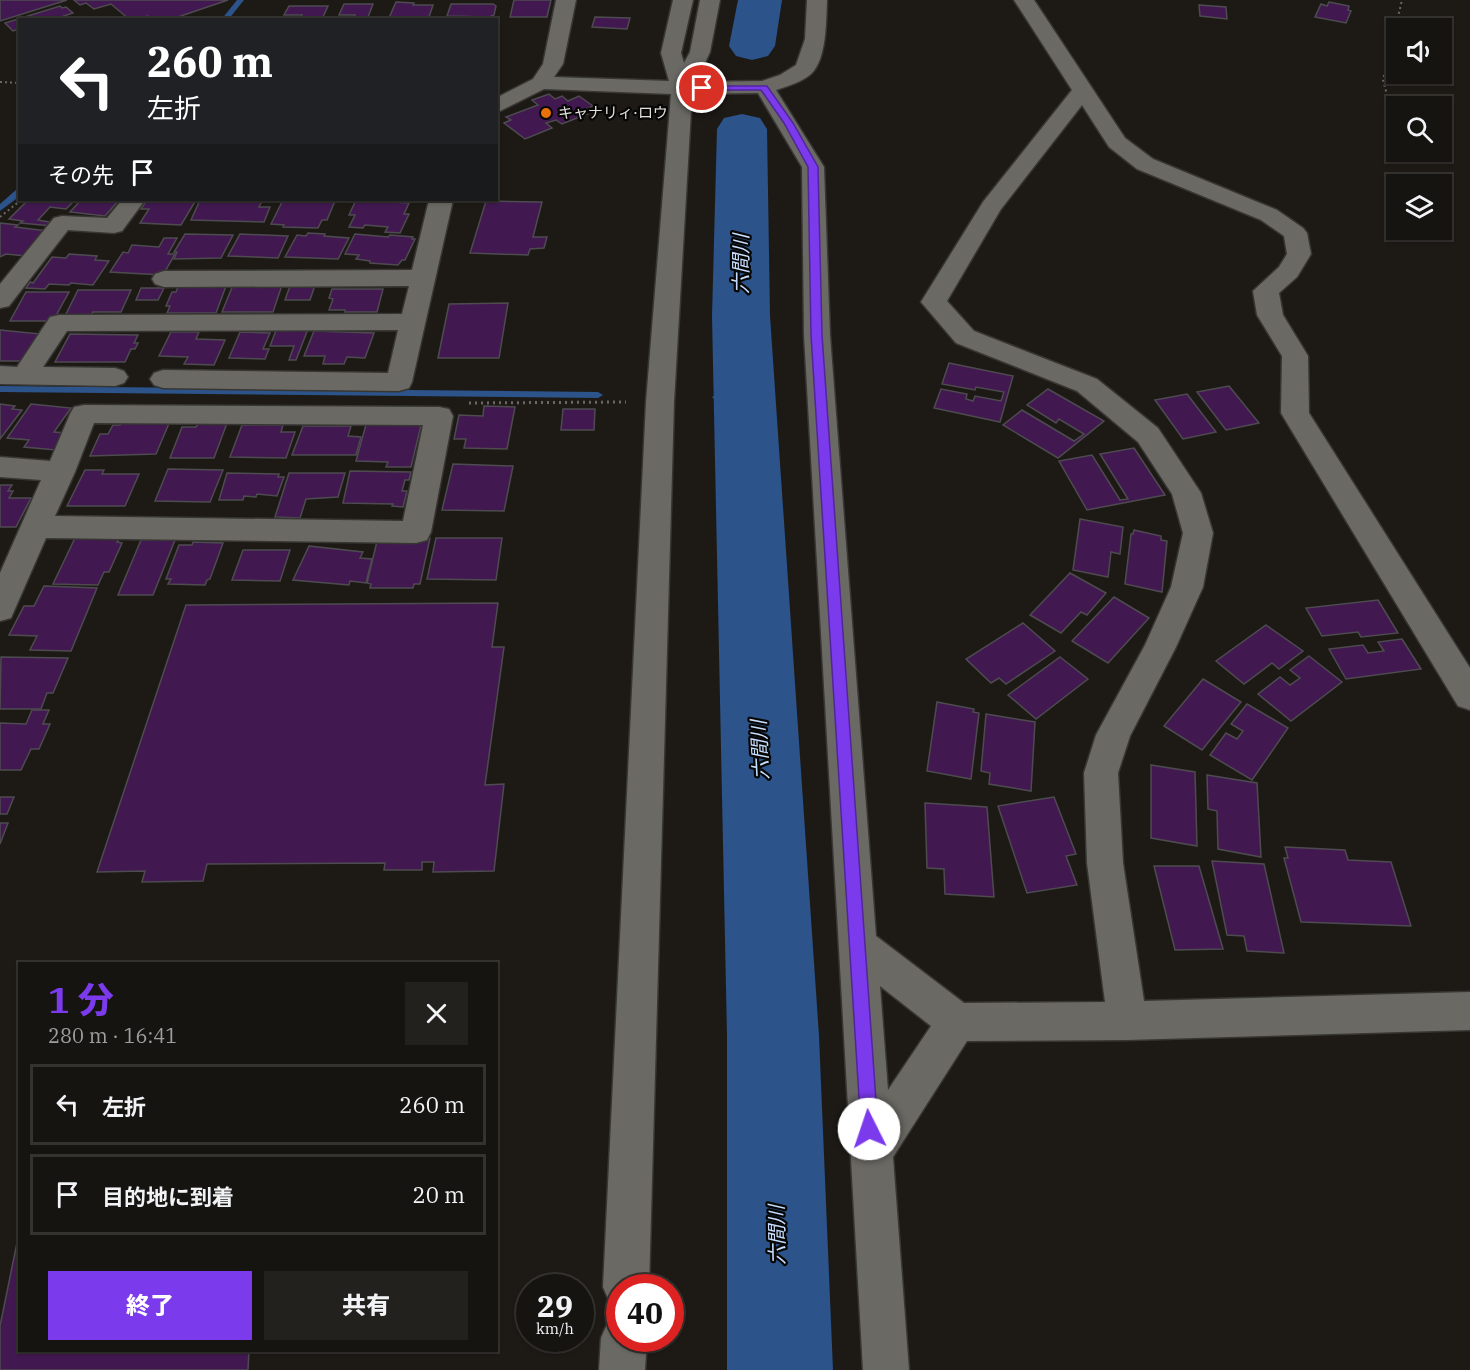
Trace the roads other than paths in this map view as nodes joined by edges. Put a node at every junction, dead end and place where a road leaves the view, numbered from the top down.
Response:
1 (566, 0) edge
2 (664, 0) edge
3 (683, 0) edge
4 (710, 0) edge
5 (817, 0) edge
6 (1024, 0) edge
7 (671, 53) junction
8 (540, 83) junction
9 (764, 87) junction
10 (682, 88) junction
11 (1083, 90) junction
12 (498, 106) edge
13 (132, 201) edge
14 (441, 201) edge
15 (421, 278) junction
16 (164, 279) dead end
17 (0, 300) edge
18 (412, 322) junction
19 (12, 375) edge
20 (115, 377) dead end
21 (164, 379) dead end
22 (0, 468) edge
23 (61, 471) junction
24 (36, 527) junction
25 (0, 609) edge
26 (1470, 696) edge
27 (856, 944) junction
28 (1470, 1011) edge
29 (1127, 1021) junction
30 (957, 1022) junction
31 (871, 1153) junction
32 (626, 1274) edge
33 (623, 1352) edge
34 (622, 1370) edge
35 (886, 1370) edge

1 - 8 street
2 - 7 street
3 - 7 street
4 - 10 street
5 - 9 street
6 - 11 street
7 - 10 street
8 - 10 street
8 - 12 street
9 - 10 street
9 - 27 street
10 - 32 street
11 - 26 street
11 - 29 street
13 - 17 street
14 - 15 street
15 - 16 street
15 - 18 street
18 - 19 street
18 - 21 street
19 - 20 street
22 - 23 street
23 - 24 street
23 - 24 street
24 - 25 street
27 - 30 street
27 - 31 street
28 - 29 street
29 - 30 street
30 - 31 street
31 - 35 street
33 - 34 street

